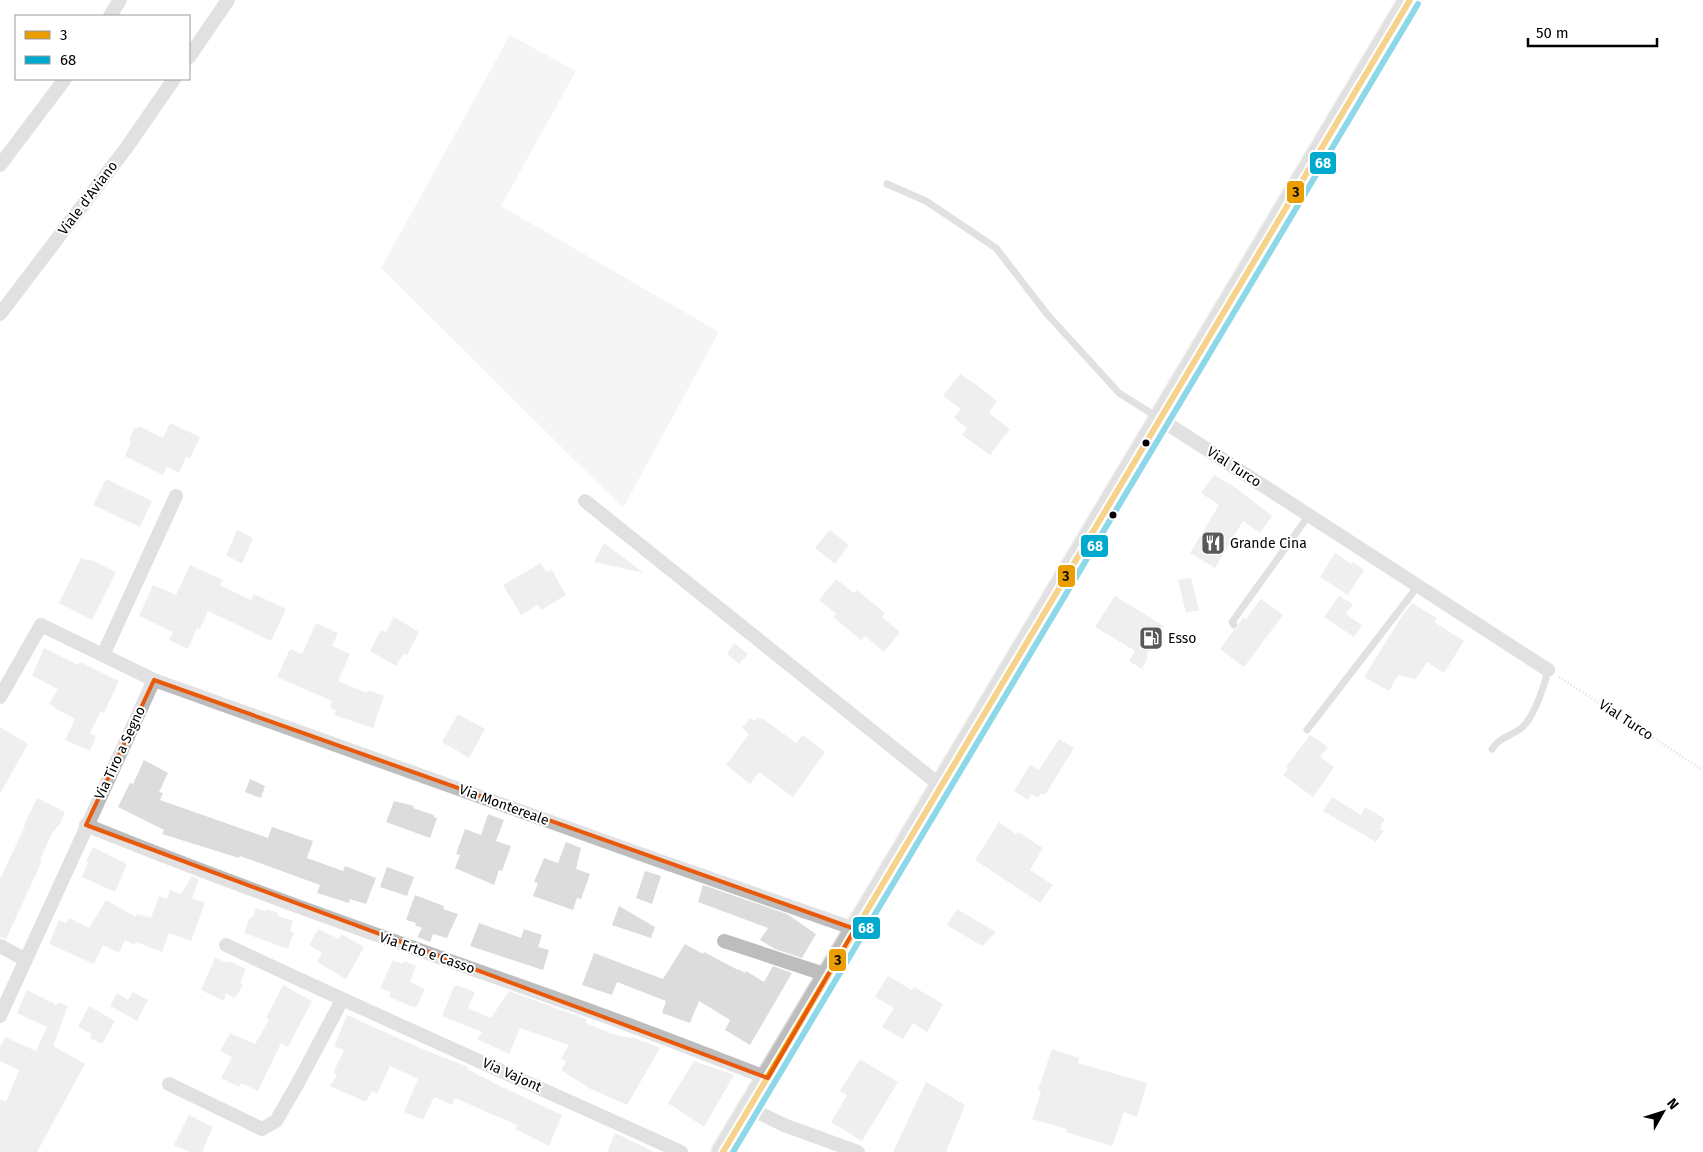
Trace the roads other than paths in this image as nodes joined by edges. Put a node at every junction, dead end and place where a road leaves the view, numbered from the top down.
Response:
1 (120, 0) edge
2 (228, 0) edge
3 (1410, 0) edge
4 (111, 15) edge
5 (190, 56) edge
6 (64, 80) edge
7 (173, 80) edge
8 (0, 165) edge
9 (887, 184) dead end
10 (0, 314) edge
11 (1160, 419) junction
12 (176, 496) dead end
13 (585, 501) dead end
14 (1309, 515) junction
15 (1418, 586) junction
16 (1234, 626) dead end
17 (103, 655) junction
18 (1548, 670) joint
19 (154, 680) junction
20 (0, 697) edge
21 (1307, 730) dead end
22 (1492, 749) dead end
23 (941, 786) junction
24 (86, 825) junction
25 (855, 929) junction
26 (724, 942) dead end
27 (226, 945) dead end
28 (0, 946) edge
29 (26, 960) junction
30 (828, 976) junction
31 (342, 1000) junction
32 (0, 1016) edge
33 (768, 1078) junction
34 (169, 1084) dead end
35 (749, 1108) junction
36 (681, 1152) edge
37 (723, 1152) edge
38 (858, 1152) edge

1 - 4 street
2 - 5 street
3 - 11 main road
6 - 8 street
7 - 10 street, Viale d'Aviano
9 - 11 lane
11 - 14 street, Vial Turco
11 - 23 main road
12 - 17 street
13 - 23 street
14 - 15 street, Vial Turco
14 - 16 lane
15 - 18 street, Vial Turco
15 - 21 lane
17 - 19 street
17 - 20 street
18 - 22 lane
19 - 24 street, Via Tiro a Segno
19 - 25 street, Via Montereale
23 - 25 main road
24 - 29 street, Via Tiro a Segno
24 - 33 street, Via Erto e Casso
25 - 30 main road
26 - 30 street
27 - 31 street, Via Vajont
28 - 29 street
29 - 32 street, Via Tiro a Segno
30 - 33 main road
31 - 34 street
31 - 36 street, Via Vajont
33 - 35 main road
35 - 37 main road
35 - 38 street

